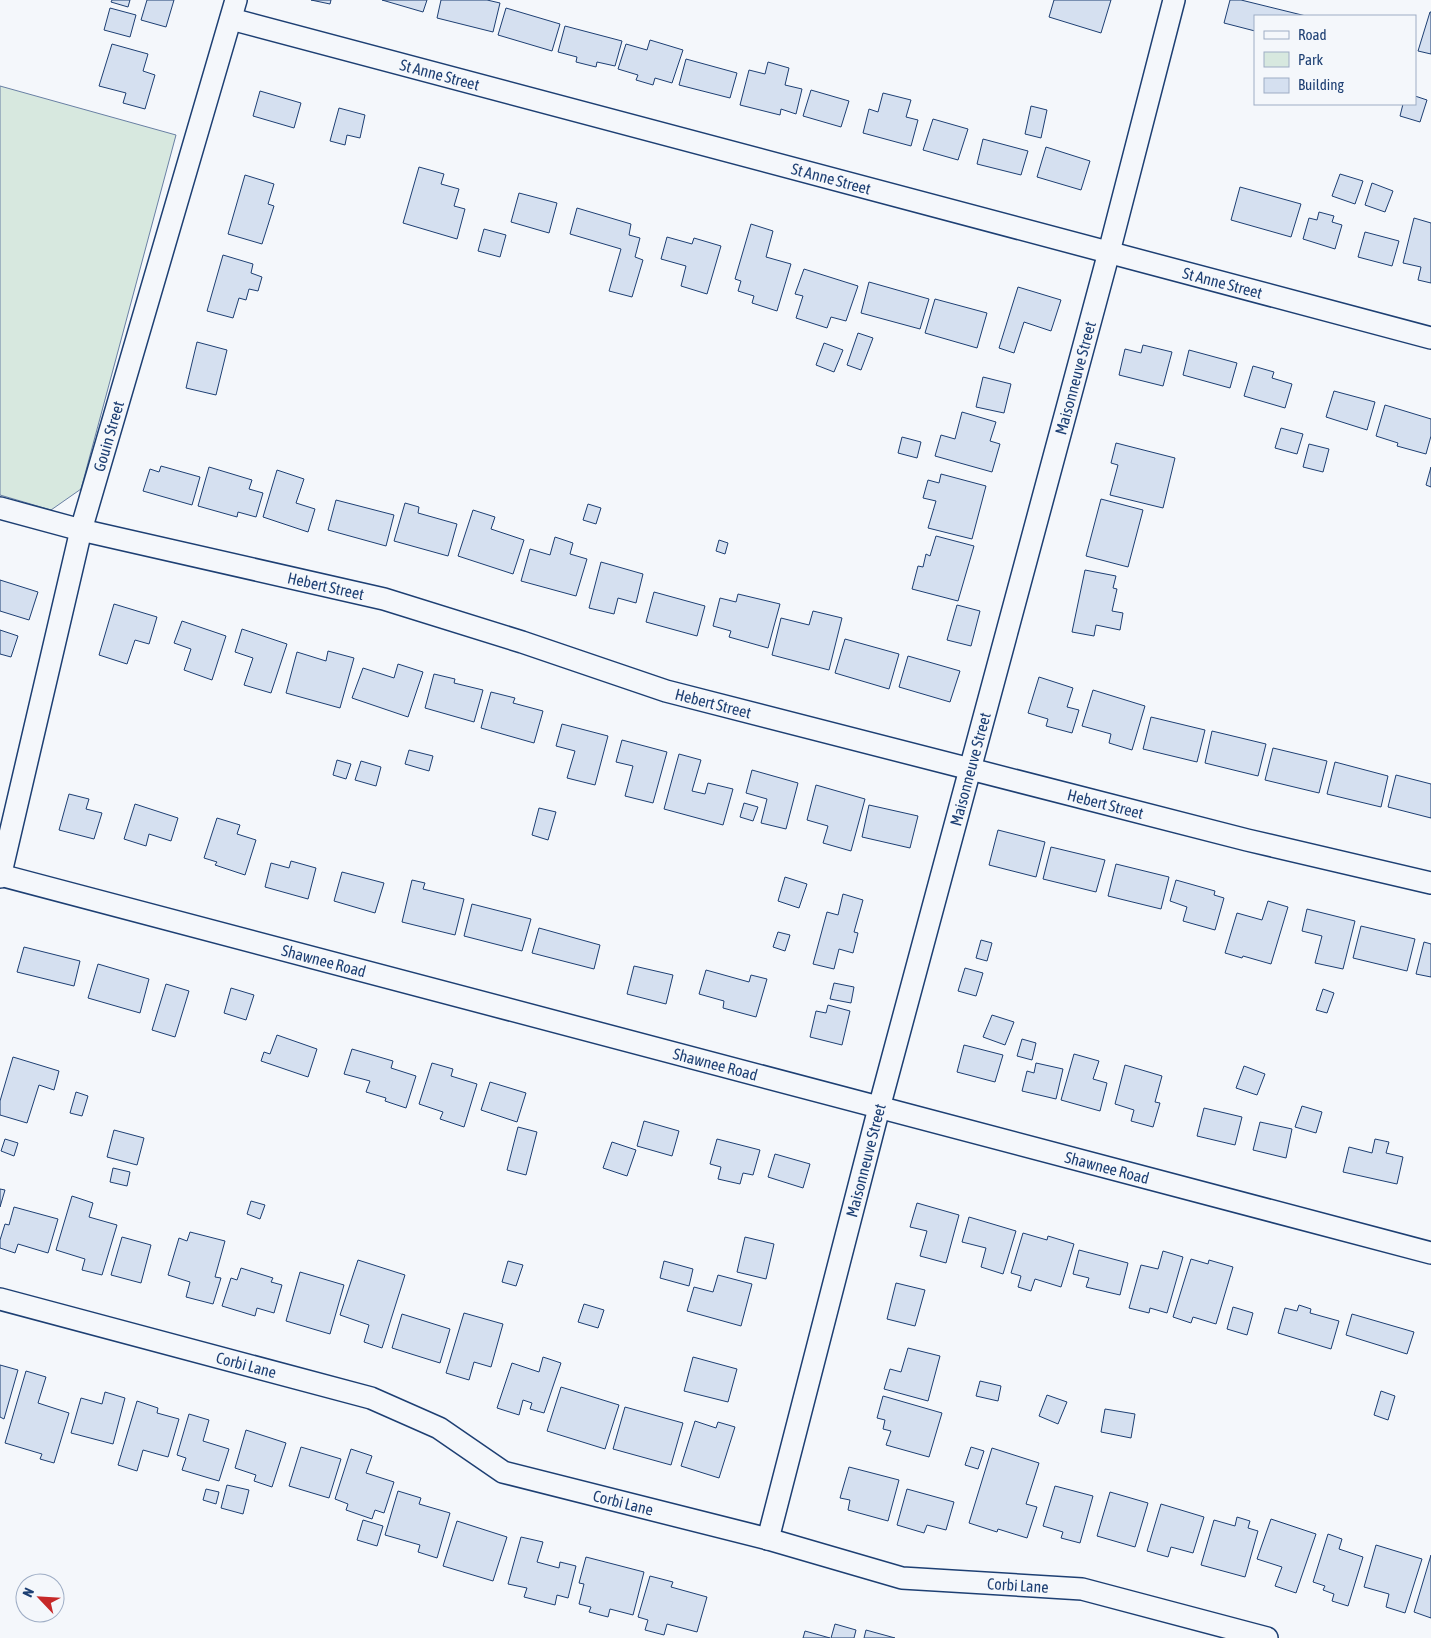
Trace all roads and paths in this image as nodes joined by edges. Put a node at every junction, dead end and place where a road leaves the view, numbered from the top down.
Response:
1 (1174, 0) edge
2 (233, 9) edge
3 (1109, 252) junction
4 (1431, 338) edge
5 (0, 508) edge
6 (82, 530) junction
7 (971, 768) junction
8 (0, 876) edge
9 (1431, 883) edge
10 (879, 1108) junction
11 (1431, 1253) edge
12 (0, 1299) edge
13 (768, 1539) junction
14 (1267, 1638) edge

1 - 3 street, Maisonneuve Street
2 - 3 street, St Anne Street
2 - 6 street, Gouin Street
3 - 4 street, St Anne Street
3 - 7 street, Maisonneuve Street
5 - 6 street, Hebert Street
6 - 7 street, Hebert Street
6 - 8 street, Gouin Street
7 - 9 street, Hebert Street
7 - 10 street, Maisonneuve Street
8 - 10 street, Shawnee Road
10 - 11 street, Shawnee Road
10 - 13 street, Maisonneuve Street
12 - 13 street, Corbi Lane
13 - 14 street, Corbi Lane

